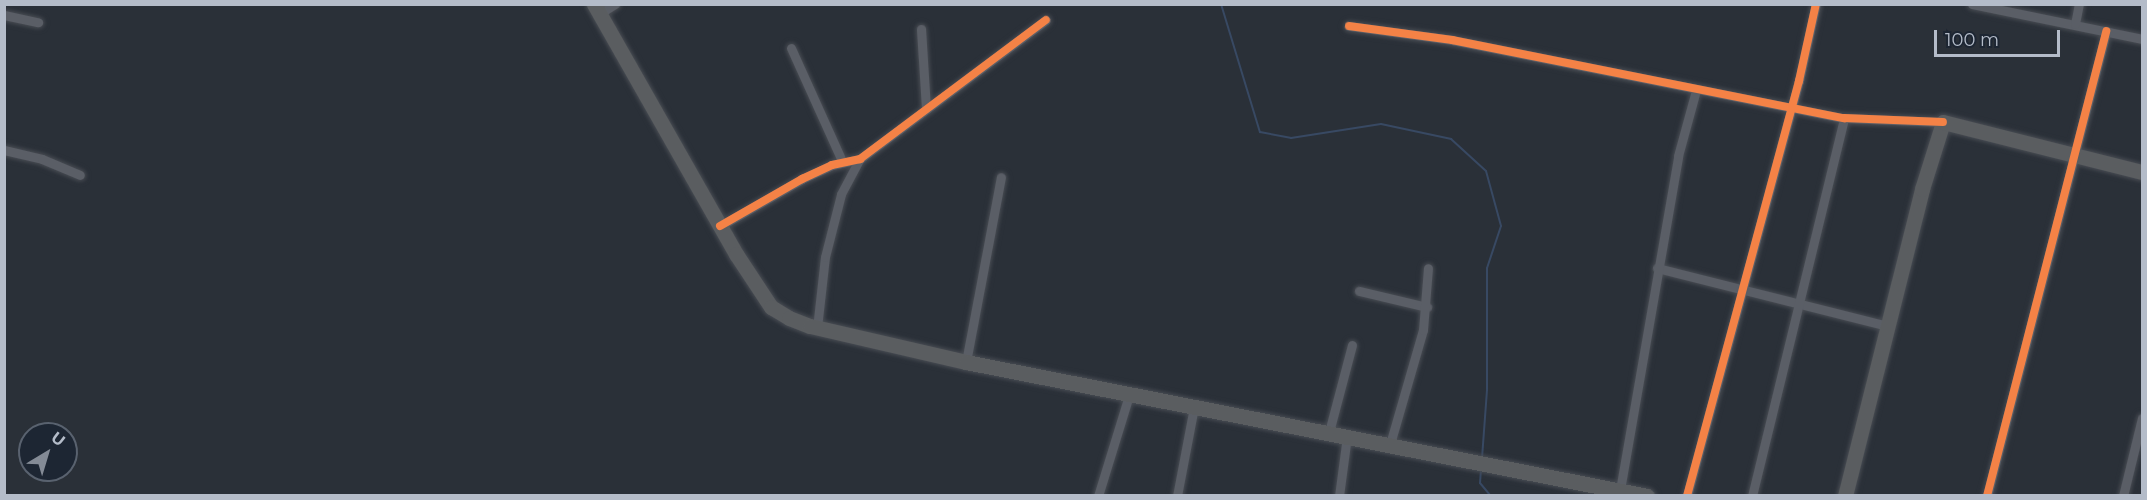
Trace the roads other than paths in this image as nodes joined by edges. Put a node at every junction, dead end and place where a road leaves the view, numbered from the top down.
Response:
1 (615, 4) edge
2 (1816, 4) edge
3 (1972, 4) edge
4 (2079, 4) edge
5 (597, 9) edge
6 (4, 15) edge
7 (1046, 20) dead end
8 (38, 22) dead end
9 (2075, 24) junction
10 (1349, 26) dead end
11 (921, 29) dead end
12 (2106, 31) junction
13 (2142, 39) edge
14 (791, 48) dead end
15 (1696, 90) junction
16 (1792, 108) junction
17 (926, 109) junction
18 (1844, 118) junction
19 (1943, 122) junction
20 (4, 150) edge
21 (2076, 154) junction
22 (860, 159) junction
23 (842, 161) junction
24 (2142, 172) edge
25 (80, 175) dead end
26 (1001, 177) dead end
27 (720, 226) junction
28 (1428, 268) dead end
29 (1657, 268) junction
30 (1741, 289) junction
31 (1359, 291) dead end
32 (1797, 304) junction
33 (1427, 307) junction
34 (1888, 326) junction
35 (817, 328) junction
36 (1352, 345) dead end
37 (966, 362) junction
38 (1130, 392) junction
39 (1194, 406) junction
40 (2142, 418) edge
41 (1329, 432) junction
42 (1347, 436) junction
43 (1390, 444) junction
44 (1620, 490) junction
45 (1098, 495) edge
46 (1177, 495) edge
47 (1339, 495) edge
48 (1647, 495) edge
49 (1687, 495) edge
50 (1752, 495) edge
51 (1845, 495) edge
52 (1987, 495) edge
53 (2123, 495) edge

1 - 5 street
2 - 16 street
3 - 9 street
4 - 9 street
5 - 27 highway
6 - 8 street
7 - 17 street
9 - 12 street
10 - 15 street
11 - 17 street
12 - 13 street
12 - 21 street
14 - 23 street
15 - 16 street
15 - 29 street
16 - 18 street
16 - 30 street
17 - 22 street
18 - 19 street
18 - 32 street
19 - 21 highway
19 - 34 highway
20 - 25 street
21 - 24 highway
21 - 52 street
22 - 23 street
22 - 35 street
23 - 27 street
26 - 37 street
27 - 35 highway
28 - 33 street
29 - 30 street
29 - 44 street
30 - 32 street
30 - 49 street
31 - 33 street
32 - 34 street
32 - 50 street
33 - 43 street
34 - 51 highway
35 - 37 highway
36 - 41 street
37 - 38 highway
38 - 39 highway
38 - 45 street
39 - 41 highway
39 - 46 street
40 - 53 street
41 - 42 highway
42 - 43 highway
42 - 47 street
43 - 44 highway
44 - 48 highway

